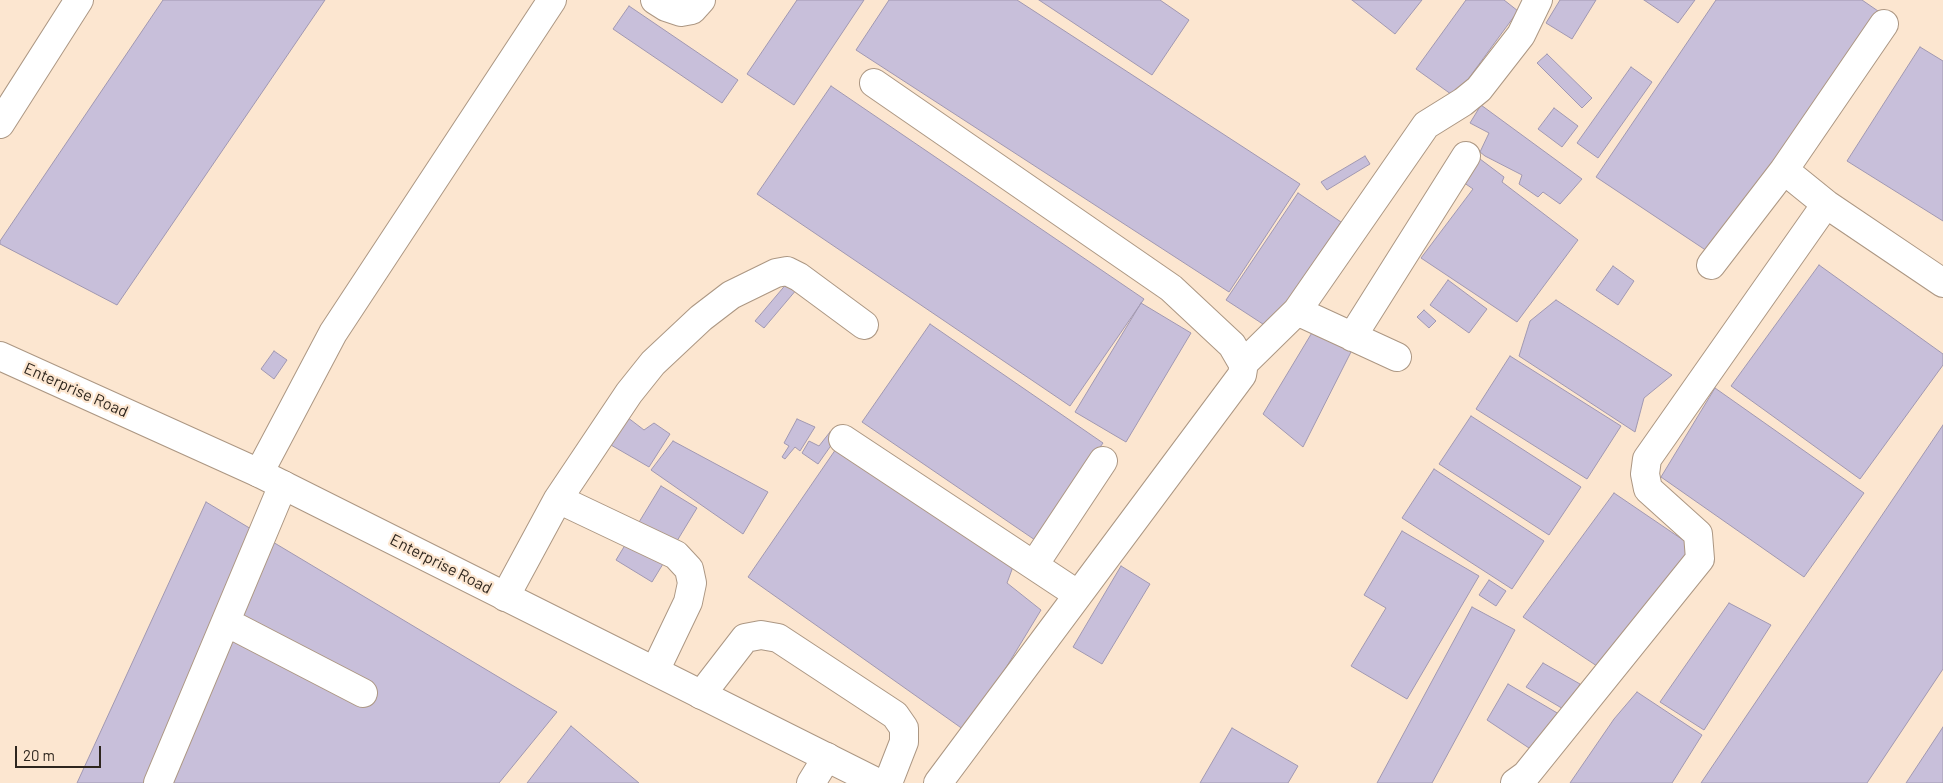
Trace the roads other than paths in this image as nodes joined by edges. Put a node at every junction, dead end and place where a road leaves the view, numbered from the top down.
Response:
1 (79, 0) edge
2 (552, 0) edge
3 (655, 0) edge
4 (701, 0) edge
5 (1538, 0) edge
6 (1884, 24) dead end
7 (874, 83) dead end
8 (0, 124) edge
9 (1466, 156) dead end
10 (1784, 170) junction
11 (1826, 204) junction
12 (1711, 265) dead end
13 (1943, 282) edge
14 (1297, 310) junction
15 (864, 325) dead end
16 (1352, 337) junction
17 (0, 356) edge
18 (1397, 357) dead end
19 (1243, 364) junction
20 (843, 439) dead end
21 (1103, 461) dead end
22 (259, 473) junction
23 (283, 485) junction
24 (558, 499) junction
25 (1034, 564) junction
26 (1077, 594) junction
27 (505, 597) junction
28 (226, 622) junction
29 (655, 671) junction
30 (363, 693) dead end
31 (701, 695) junction
32 (827, 757) junction
33 (158, 783) edge
34 (811, 783) edge
35 (878, 783) edge
36 (888, 783) edge
37 (938, 783) edge
38 (1515, 783) edge

1 - 8 main road
2 - 22 main road
3 - 4 main road
5 - 14 main road
6 - 10 main road
7 - 19 main road
9 - 16 main road
10 - 11 main road
10 - 12 main road
11 - 13 main road
11 - 38 main road
14 - 16 main road
14 - 19 main road
15 - 24 main road
16 - 18 main road
17 - 22 main road, Enterprise Road
19 - 26 main road
20 - 25 main road
21 - 25 main road
22 - 23 main road, Enterprise Road
23 - 27 main road, Enterprise Road
23 - 28 main road
24 - 27 main road
24 - 29 main road
25 - 26 main road
26 - 37 main road
27 - 29 main road, Enterprise Road
28 - 30 main road
28 - 33 main road
29 - 31 main road, Enterprise Road
31 - 32 main road, Enterprise Road
31 - 36 main road
32 - 34 main road
32 - 35 main road, Enterprise Road

